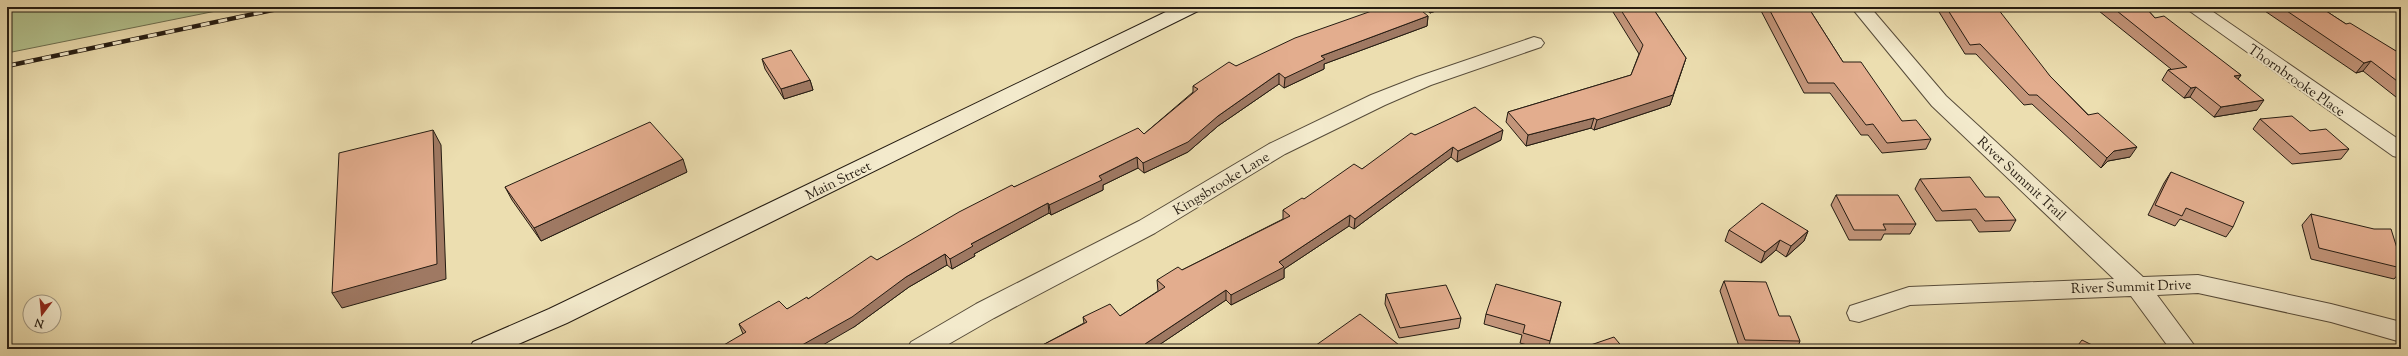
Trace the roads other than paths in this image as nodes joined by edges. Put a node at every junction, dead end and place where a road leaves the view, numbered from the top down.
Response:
1 (1191, 7) edge
2 (1860, 7) edge
3 (2193, 7) edge
4 (1534, 43) dead end
5 (2401, 151) edge
6 (2136, 284) junction
7 (1859, 313) dead end
8 (2401, 332) edge
9 (482, 349) edge
10 (920, 349) edge
11 (2184, 349) edge

1 - 9 street, Main Street
2 - 6 street, River Summit Trail
3 - 5 street, Thornbrooke Place
4 - 10 street, Kingsbrooke Lane
6 - 7 street, River Summit Drive
6 - 8 street, River Summit Drive
6 - 11 street, River Summit Trail

